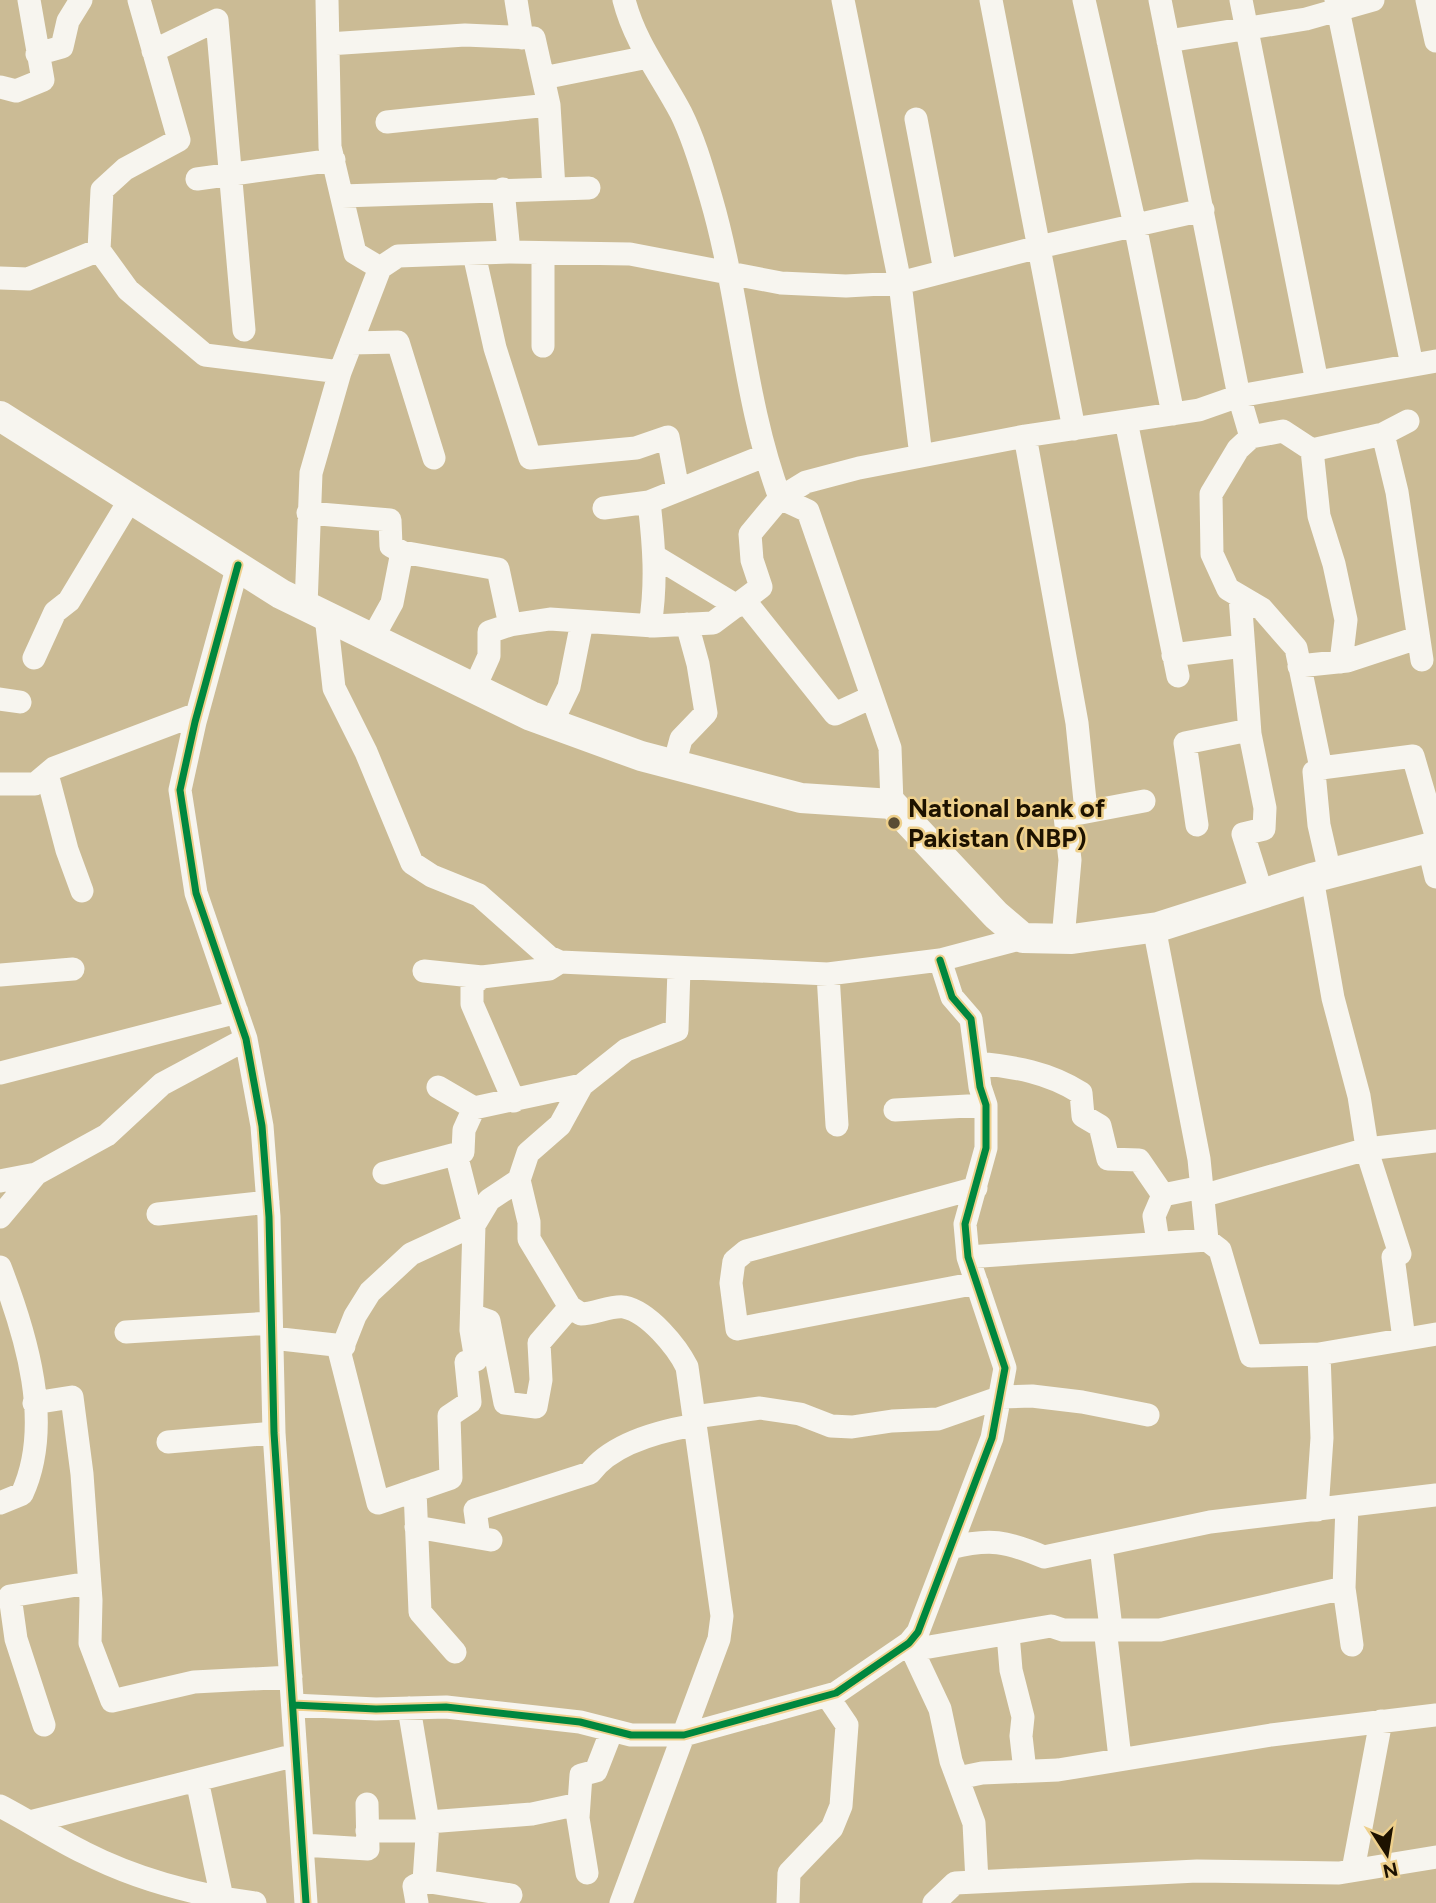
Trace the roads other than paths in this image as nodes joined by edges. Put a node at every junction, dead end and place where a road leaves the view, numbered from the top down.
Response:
1 (29, 0) edge
2 (81, 0) edge
3 (139, 0) edge
4 (327, 0) edge
5 (516, 0) edge
6 (624, 0) edge
7 (843, 0) edge
8 (991, 0) edge
9 (1084, 0) edge
10 (1160, 0) edge
11 (1241, 0) edge
12 (1373, 0) edge
13 (1427, 0) edge
14 (1337, 4) edge
15 (1246, 28) junction
16 (522, 38) junction
17 (1168, 41) junction
18 (1436, 41) edge
19 (328, 44) junction
20 (153, 51) junction
21 (37, 54) junction
22 (648, 57) junction
23 (543, 78) junction
24 (0, 87) edge
25 (550, 106) junction
26 (916, 120) dead end
27 (387, 122) dead end
28 (334, 160) junction
29 (232, 173) junction
30 (197, 178) dead end
31 (589, 188) dead end
32 (503, 189) junction
33 (554, 190) junction
34 (342, 196) junction
35 (1203, 210) junction
36 (1135, 225) junction
37 (1039, 247) junction
38 (99, 250) junction
39 (509, 252) junction
40 (474, 254) junction
41 (543, 254) junction
42 (380, 268) junction
43 (945, 271) junction
44 (732, 276) junction
45 (0, 278) edge
46 (900, 284) junction
47 (244, 330) dead end
48 (351, 343) junction
49 (542, 346) dead end
50 (1436, 361) edge
51 (1412, 365) junction
52 (340, 372) junction
53 (1317, 382) junction
54 (1239, 396) junction
55 (1173, 414) junction
56 (0, 416) edge
57 (1126, 421) junction
58 (1408, 421) dead end
59 (1074, 429) junction
60 (1383, 434) junction
61 (1025, 436) junction
62 (1251, 437) junction
63 (1312, 450) junction
64 (764, 456) junction
65 (921, 456) junction
66 (434, 458) dead end
67 (678, 490) junction
68 (131, 498) junction
69 (780, 498) junction
70 (649, 502) junction
71 (604, 508) dead end
72 (308, 513) junction
73 (402, 552) junction
74 (656, 557) junction
75 (238, 565) junction
76 (1240, 596) junction
77 (740, 603) junction
78 (316, 611) junction
79 (582, 622) junction
80 (687, 624) junction
81 (510, 625) junction
82 (650, 625) junction
83 (372, 639) junction
84 (1243, 646) junction
85 (34, 658) dead end
86 (1341, 662) junction
87 (1299, 666) junction
88 (474, 689) junction
89 (872, 696) junction
90 (197, 714) junction
91 (551, 724) junction
92 (1249, 730) junction
93 (674, 765) junction
94 (1321, 768) junction
95 (47, 774) junction
96 (0, 784) edge
97 (1144, 801) dead end
98 (892, 804) junction
99 (1086, 811) junction
100 (1196, 825) dead end
101 (1434, 843) edge
102 (1321, 876) junction
103 (1436, 877) edge
104 (82, 891) dead end
105 (1262, 894) junction
106 (1154, 927) junction
107 (1023, 938) junction
108 (1063, 939) junction
109 (940, 960) junction
110 (560, 962) junction
111 (73, 969) dead end
112 (679, 969) junction
113 (424, 971) dead end
114 (828, 974) junction
115 (0, 975) edge
116 (482, 977) junction
117 (237, 1012) junction
118 (246, 1039) junction
119 (977, 1063) junction
120 (0, 1073) edge
121 (582, 1085) junction
122 (438, 1087) dead end
123 (514, 1101) junction
124 (986, 1105) junction
125 (474, 1108) junction
126 (895, 1110) dead end
127 (837, 1125) dead end
128 (1436, 1141) edge
129 (1367, 1149) junction
130 (456, 1154) junction
131 (384, 1173) dead end
132 (36, 1174) junction
133 (519, 1180) junction
134 (0, 1181) edge
135 (976, 1188) junction
136 (1202, 1191) junction
137 (1163, 1195) junction
138 (268, 1202) junction
139 (158, 1213) dead end
140 (0, 1217) edge
141 (474, 1225) junction
142 (1208, 1240) junction
143 (1158, 1242) junction
144 (968, 1257) junction
145 (0, 1267) edge
146 (976, 1283) junction
147 (570, 1307) junction
148 (472, 1315) junction
149 (271, 1331) junction
150 (126, 1332) dead end
151 (1436, 1334) edge
152 (1404, 1339) junction
153 (344, 1346) junction
154 (1319, 1354) junction
155 (1001, 1396) junction
156 (34, 1403) junction
157 (1148, 1415) dead end
158 (694, 1421) junction
159 (274, 1433) junction
160 (168, 1442) dead end
161 (415, 1490) junction
162 (1436, 1495) edge
163 (0, 1503) edge
164 (1346, 1506) junction
165 (1317, 1510) junction
166 (416, 1527) junction
167 (1101, 1546) junction
168 (950, 1548) junction
169 (89, 1583) junction
170 (1344, 1587) junction
171 (1108, 1628) junction
172 (1008, 1634) junction
173 (8, 1642) edge
174 (1352, 1645) dead end
175 (910, 1646) junction
176 (455, 1652) dead end
177 (291, 1677) junction
178 (828, 1696) junction
179 (293, 1704) junction
180 (409, 1708) junction
181 (1436, 1715) edge
182 (1381, 1721) junction
183 (44, 1725) dead end
184 (612, 1730) junction
185 (684, 1735) junction
186 (296, 1755) junction
187 (1120, 1758) junction
188 (1025, 1771) junction
189 (958, 1778) junction
190 (197, 1780) junction
191 (367, 1804) dead end
192 (579, 1804) junction
193 (0, 1807) edge
194 (30, 1822) junction
195 (427, 1826) junction
196 (367, 1831) junction
197 (302, 1846) junction
198 (1436, 1857) edge
199 (1353, 1870) junction
200 (587, 1873) dead end
201 (424, 1881) junction
202 (977, 1882) junction
203 (511, 1895) dead end
204 (222, 1898) junction
205 (255, 1903) edge
206 (306, 1903) edge
207 (416, 1903) edge
208 (621, 1903) edge
209 (788, 1903) edge
210 (934, 1903) edge

1 - 21 street
2 - 21 street
3 - 20 street
4 - 19 street
5 - 16 street
6 - 22 street
7 - 46 street
8 - 37 street
9 - 36 street
10 - 17 street
11 - 15 street
12 - 14 street
13 - 18 street
14 - 15 street
14 - 51 street
15 - 17 street
15 - 53 street
16 - 19 street
16 - 23 street
17 - 35 street
19 - 28 street
20 - 29 street
20 - 38 street
21 - 24 street
22 - 23 street
22 - 44 street
23 - 25 street
25 - 27 street
25 - 33 street
26 - 43 street
28 - 29 street
28 - 34 street
29 - 30 street
29 - 47 street
31 - 33 street
32 - 33 street
32 - 34 street
32 - 39 street
34 - 42 street
35 - 36 street
35 - 54 street
36 - 37 street
36 - 55 street
37 - 43 street
37 - 59 street
38 - 45 street
38 - 52 street
39 - 40 street
39 - 41 street
40 - 42 street
40 - 67 street
41 - 44 street
41 - 49 street
42 - 48 street
43 - 46 street
44 - 46 street
44 - 64 street
46 - 65 street
48 - 52 street
48 - 66 street
50 - 51 street
51 - 53 street
52 - 72 street
53 - 54 street
54 - 55 street
54 - 62 street
55 - 57 street
56 - 68 main road
57 - 59 street
57 - 84 street
58 - 60 street
59 - 61 street
60 - 63 street
60 - 86 street
61 - 65 street
61 - 99 street
62 - 63 street
62 - 76 street
63 - 86 street
64 - 67 street
64 - 69 street
65 - 69 street
67 - 70 street
68 - 75 main road
68 - 85 street
69 - 77 street
69 - 89 street
70 - 71 street
70 - 74 street
72 - 73 street
72 - 78 street
73 - 81 street
73 - 83 street
74 - 77 street
74 - 82 street
75 - 78 main road
75 - 90 street
76 - 84 street
76 - 87 street
77 - 80 street
77 - 89 street
78 - 83 main road
78 - 110 street
79 - 81 street
79 - 82 street
79 - 91 street
80 - 82 street
80 - 93 street
81 - 88 street
83 - 88 main road
84 - 92 street
86 - 87 street
87 - 94 street
88 - 91 main road
89 - 98 street
90 - 95 street
90 - 117 street
91 - 93 main road
92 - 100 street
92 - 105 street
93 - 98 main road
94 - 101 street
94 - 102 street
95 - 96 street
95 - 104 street
97 - 99 street
98 - 107 main road
99 - 108 street
101 - 102 main road
101 - 103 street
102 - 105 main road
102 - 129 street
105 - 106 main road
106 - 108 main road
106 - 136 street
107 - 108 main road
107 - 109 street
109 - 114 street
109 - 119 street
110 - 112 street
110 - 116 street
111 - 115 street
112 - 114 street
112 - 121 street
113 - 116 street
114 - 127 street
116 - 123 street
117 - 118 street
117 - 120 street
118 - 132 street
118 - 138 street
119 - 124 street
119 - 137 street
121 - 123 street
121 - 133 street
122 - 125 street
123 - 125 street
124 - 126 street
124 - 135 street
125 - 130 street
128 - 129 street
129 - 136 street
129 - 152 street
130 - 131 street
130 - 141 street
132 - 134 street
132 - 140 street
133 - 141 street
133 - 147 street
135 - 144 street
135 - 146 street
136 - 137 street
136 - 142 street
137 - 143 street
138 - 139 street
138 - 149 street
141 - 148 street
141 - 153 street
142 - 143 street
142 - 154 street
143 - 144 street
144 - 146 street
145 - 156 street
146 - 155 street
147 - 148 street
147 - 158 street
148 - 161 street
149 - 150 street
149 - 153 street
149 - 159 street
151 - 152 street
152 - 154 street
153 - 161 street
154 - 165 street
155 - 157 street
155 - 158 street
155 - 168 street
156 - 163 street
156 - 169 street
158 - 166 street
158 - 185 street
159 - 160 street
159 - 177 street
161 - 166 street
162 - 164 street
164 - 165 street
164 - 170 street
165 - 167 street
166 - 176 street
167 - 168 street
167 - 171 street
168 - 175 street
169 - 173 street
169 - 177 street
170 - 171 street
170 - 174 street
171 - 172 street
171 - 187 street
172 - 175 street
172 - 188 street
173 - 183 street
175 - 178 street
175 - 189 street
177 - 179 street
178 - 185 street
178 - 209 street
179 - 180 street
179 - 186 street
180 - 184 street
180 - 195 street
181 - 182 street
182 - 187 street
182 - 199 street
184 - 185 street
184 - 192 street
185 - 208 street
186 - 190 street
186 - 197 street
187 - 188 street
188 - 189 street
189 - 202 street
190 - 194 street
190 - 204 street
191 - 196 street
192 - 195 street
192 - 200 street
193 - 194 street
194 - 204 street
195 - 196 street
195 - 201 street
196 - 197 street
197 - 206 street
198 - 199 street
199 - 202 street
201 - 203 street
201 - 207 street
202 - 210 street
204 - 205 street

